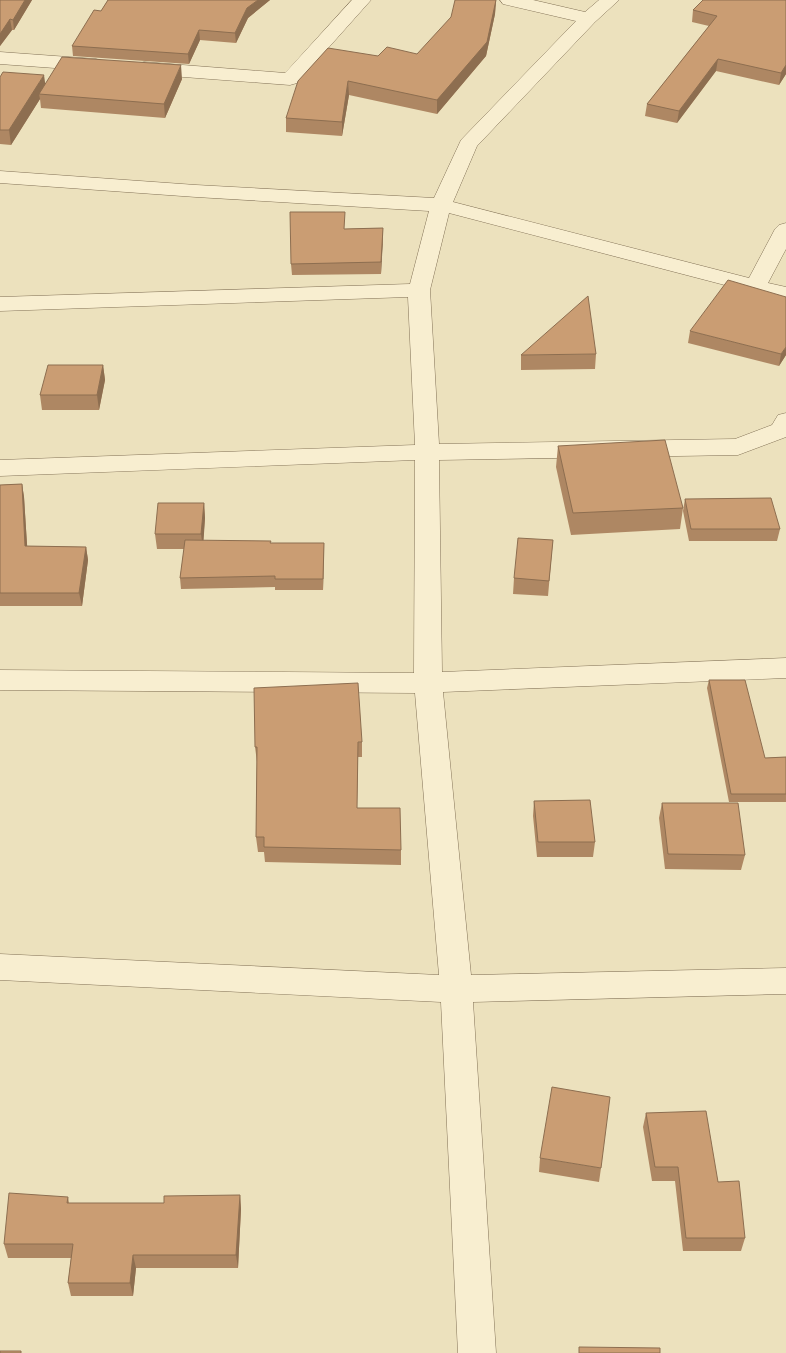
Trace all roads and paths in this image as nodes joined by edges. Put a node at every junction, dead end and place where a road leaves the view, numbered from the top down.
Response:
1 (362, 0) edge
2 (509, 0) edge
3 (610, 0) edge
4 (589, 18) junction
5 (0, 58) edge
6 (0, 177) edge
7 (441, 205) junction
8 (786, 229) edge
9 (755, 286) junction
10 (419, 290) junction
11 (786, 294) edge
12 (0, 304) edge
13 (786, 420) edge
14 (427, 452) junction
15 (0, 468) edge
16 (786, 668) edge
17 (0, 680) edge
18 (428, 683) junction
19 (0, 967) edge
20 (786, 981) edge
21 (456, 988) junction
22 (478, 1353) edge

1 - 5 street
2 - 4 street
3 - 4 street
4 - 7 street
6 - 7 street
7 - 9 street
7 - 10 street
8 - 9 street
9 - 11 street
10 - 12 street
10 - 14 street
13 - 14 street
14 - 15 street
14 - 18 street
16 - 18 street
17 - 18 street
18 - 21 street
19 - 21 street
20 - 21 street
21 - 22 street

